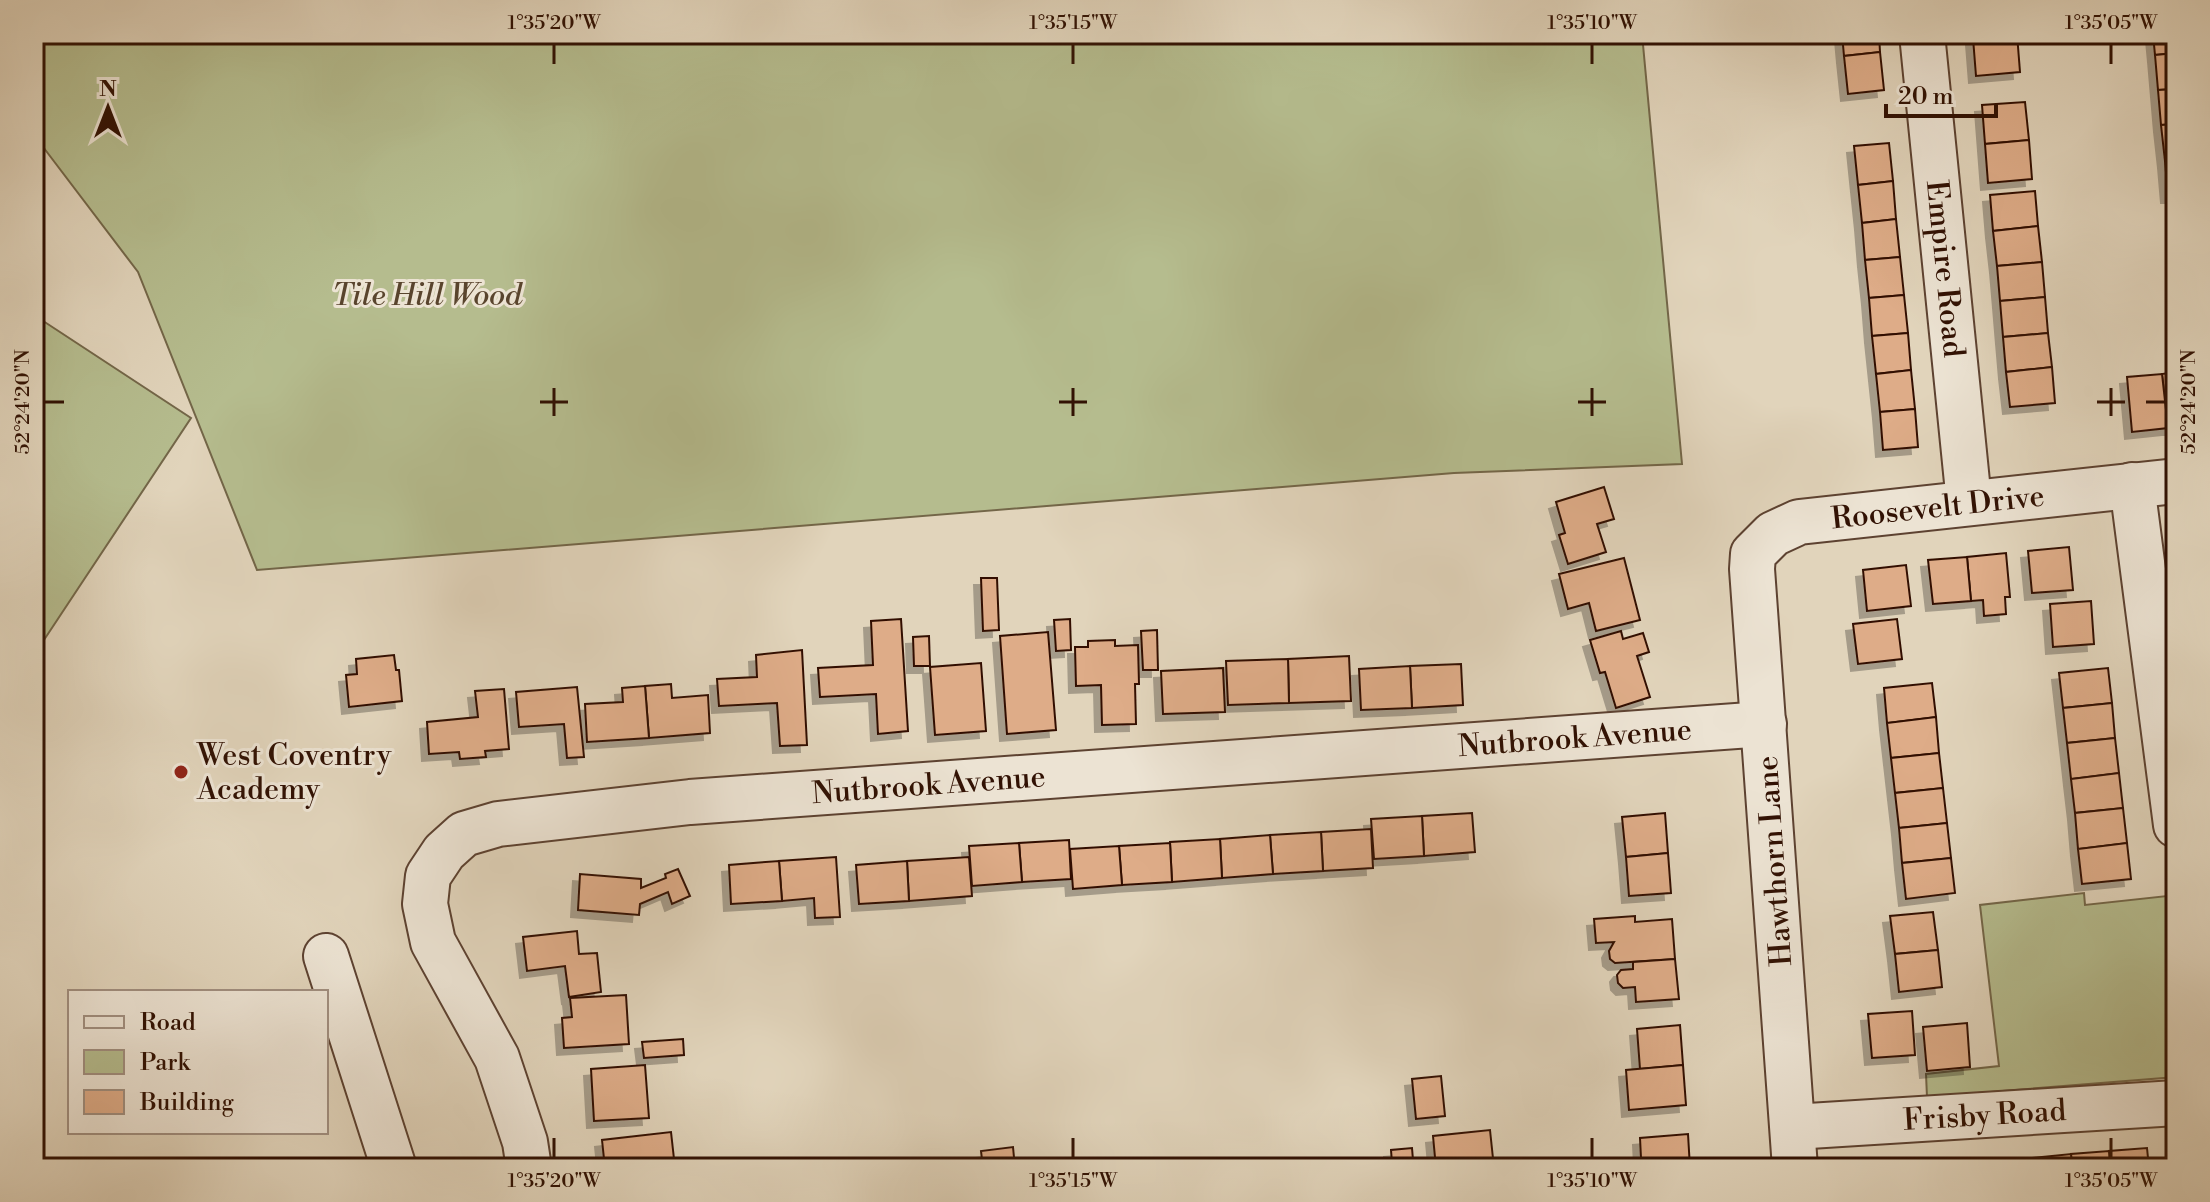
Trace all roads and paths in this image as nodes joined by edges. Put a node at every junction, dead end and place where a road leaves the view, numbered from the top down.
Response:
1 (1922, 34) edge
2 (2176, 481) edge
3 (2132, 485) junction
4 (1969, 502) junction
5 (1753, 554) joint
6 (1764, 724) junction
7 (2176, 825) edge
8 (326, 956) dead end
9 (2176, 1103) edge
10 (1794, 1148) edge
11 (394, 1168) edge
12 (529, 1168) edge

1 - 4 street, Empire Road
2 - 3 street, Roosevelt Drive
3 - 4 street, Roosevelt Drive
3 - 7 street
4 - 5 street, Roosevelt Drive
5 - 6 street, Hawthorn Lane
6 - 10 street, Hawthorn Lane
6 - 12 street, Nutbrook Avenue
8 - 11 street
9 - 10 street, Frisby Road

